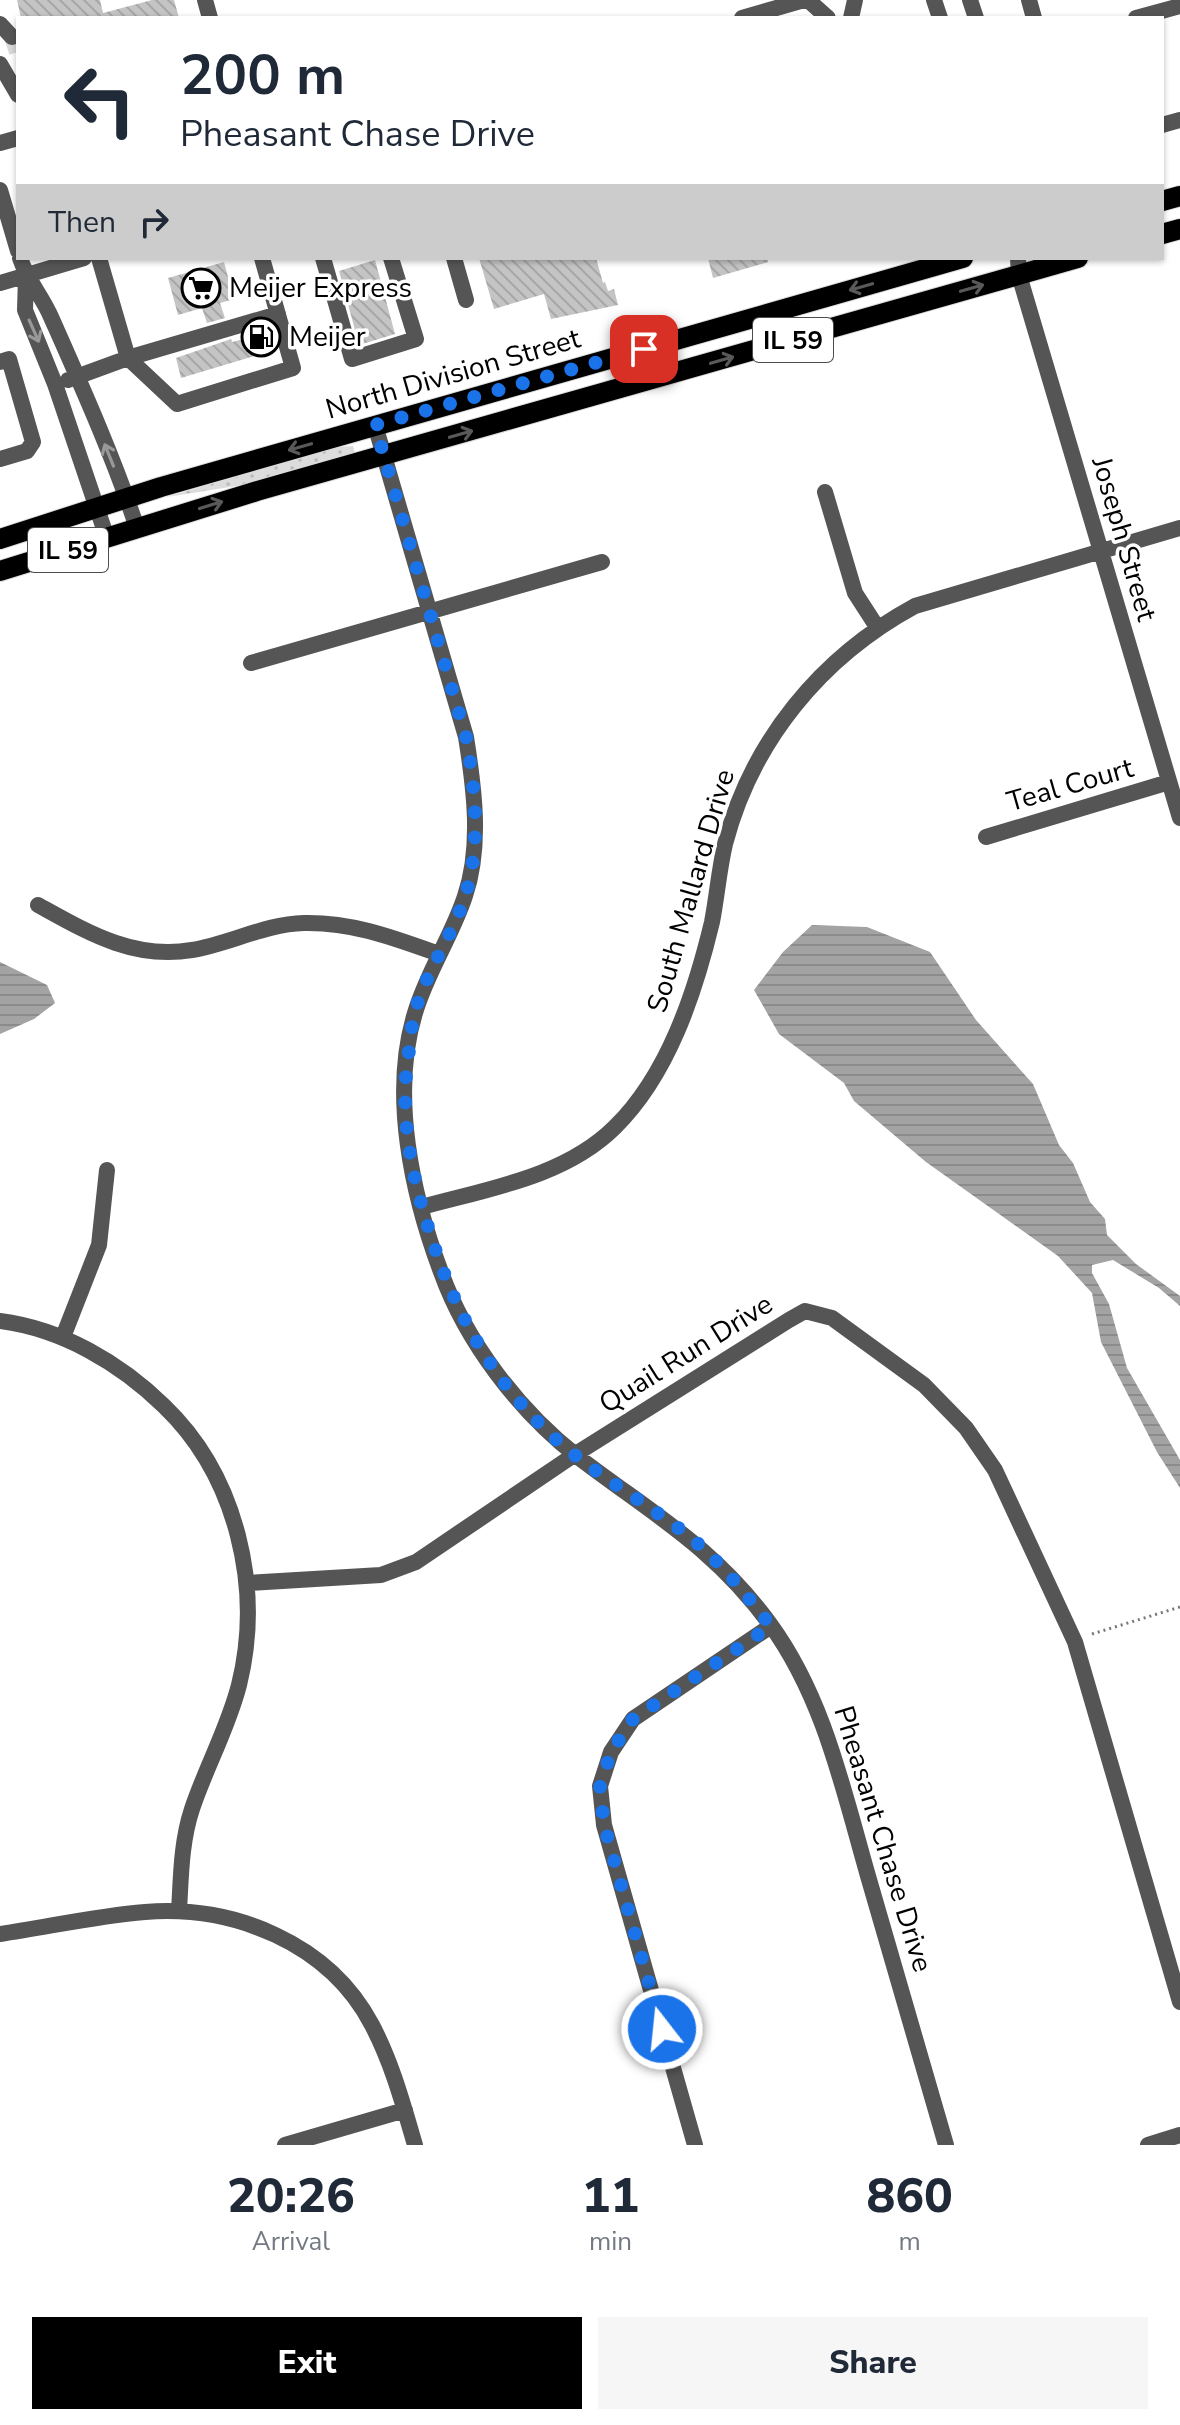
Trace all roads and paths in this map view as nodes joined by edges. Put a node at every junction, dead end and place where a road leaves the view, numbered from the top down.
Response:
1 (806, 0) edge
2 (1180, 6) edge
3 (749, 16) edge
4 (826, 16) edge
5 (1143, 16) edge
6 (0, 24) edge
7 (12, 37) dead end
8 (0, 64) edge
9 (16, 92) edge
10 (0, 190) edge
11 (16, 244) edge
12 (21, 260) edge
13 (77, 260) edge
14 (100, 260) edge
15 (263, 260) edge
16 (324, 260) edge
17 (392, 260) edge
18 (455, 260) edge
19 (956, 260) edge
20 (1063, 260) edge
21 (1018, 266) edge
22 (26, 276) junction
23 (0, 283) edge
24 (466, 300) dead end
25 (278, 314) junction
26 (128, 358) junction
27 (0, 362) edge
28 (77, 377) junction
29 (55, 384) junction
30 (375, 425) junction
31 (384, 455) junction
32 (0, 459) edge
33 (825, 492) dead end
34 (127, 497) junction
35 (97, 508) junction
36 (137, 528) junction
37 (1180, 528) edge
38 (107, 538) junction
39 (0, 539) edge
40 (1100, 552) junction
41 (602, 562) dead end
42 (0, 571) edge
43 (429, 610) junction
44 (877, 627) junction
45 (251, 663) dead end
46 (1169, 782) junction
47 (1180, 818) edge
48 (986, 837) dead end
49 (38, 905) dead end
50 (439, 954) junction
51 (107, 1170) dead end
52 (422, 1207) junction
53 (0, 1321) edge
54 (63, 1337) junction
55 (574, 1455) junction
56 (248, 1583) junction
57 (1180, 1607) edge
58 (771, 1626) junction
59 (1092, 1634) dead end
60 (179, 1911) junction
61 (0, 1934) edge
62 (1180, 2002) edge
63 (405, 2110) junction
64 (1180, 2135) edge
65 (285, 2145) edge
66 (415, 2145) edge
67 (695, 2145) edge
68 (946, 2145) edge
69 (1148, 2145) edge

1 - 3 street
1 - 4 street
2 - 5 street
6 - 7 street
8 - 9 street
10 - 11 street
12 - 22 street
13 - 22 street
14 - 26 street
15 - 25 street
16 - 17 street
18 - 24 street
19 -> 30 main road, North Division Street / IL 59
20 - 21 main road, North Division Street / IL 59
31 -> 21 main road, North Division Street / IL 59
21 - 40 street, Joseph Street
22 - 23 street
22 - 28 street
22 -> 29 street
25 - 26 street
25 - 26 street
26 - 28 street
27 - 32 street
28 - 29 street
34 -> 28 street
29 - 35 street
30 - 31 street, Pheasant Chase Drive
30 -> 34 main road, North Division Street / IL 59
36 -> 31 main road, North Division Street / IL 59
31 - 43 street, Pheasant Chase Drive
33 - 44 street
34 - 35 main road, North Division Street / IL 59
34 - 36 street
35 - 38 street
35 - 39 main road, IL 59
36 - 38 main road, IL 59
37 - 40 street, South Mallard Drive
38 - 42 main road, IL 59
40 - 44 street, South Mallard Drive
40 - 46 street, Joseph Street
41 - 43 street
43 - 45 street
43 - 50 street, Pheasant Chase Drive
44 - 52 street, South Mallard Drive
46 - 47 street, Joseph Street
46 - 48 street, Teal Court
49 - 50 street
50 - 52 street, Pheasant Chase Drive
51 - 54 street
52 - 55 street, Pheasant Chase Drive
53 - 54 street
54 - 56 street
55 - 56 street, Quail Run Drive
55 - 58 street, Pheasant Chase Drive
55 - 62 street, Quail Run Drive
56 - 60 street
57 - 59 path
58 - 67 street
58 - 68 street, Pheasant Chase Drive
60 - 61 street
60 - 63 street
63 - 65 street
63 - 66 street
64 - 69 street

